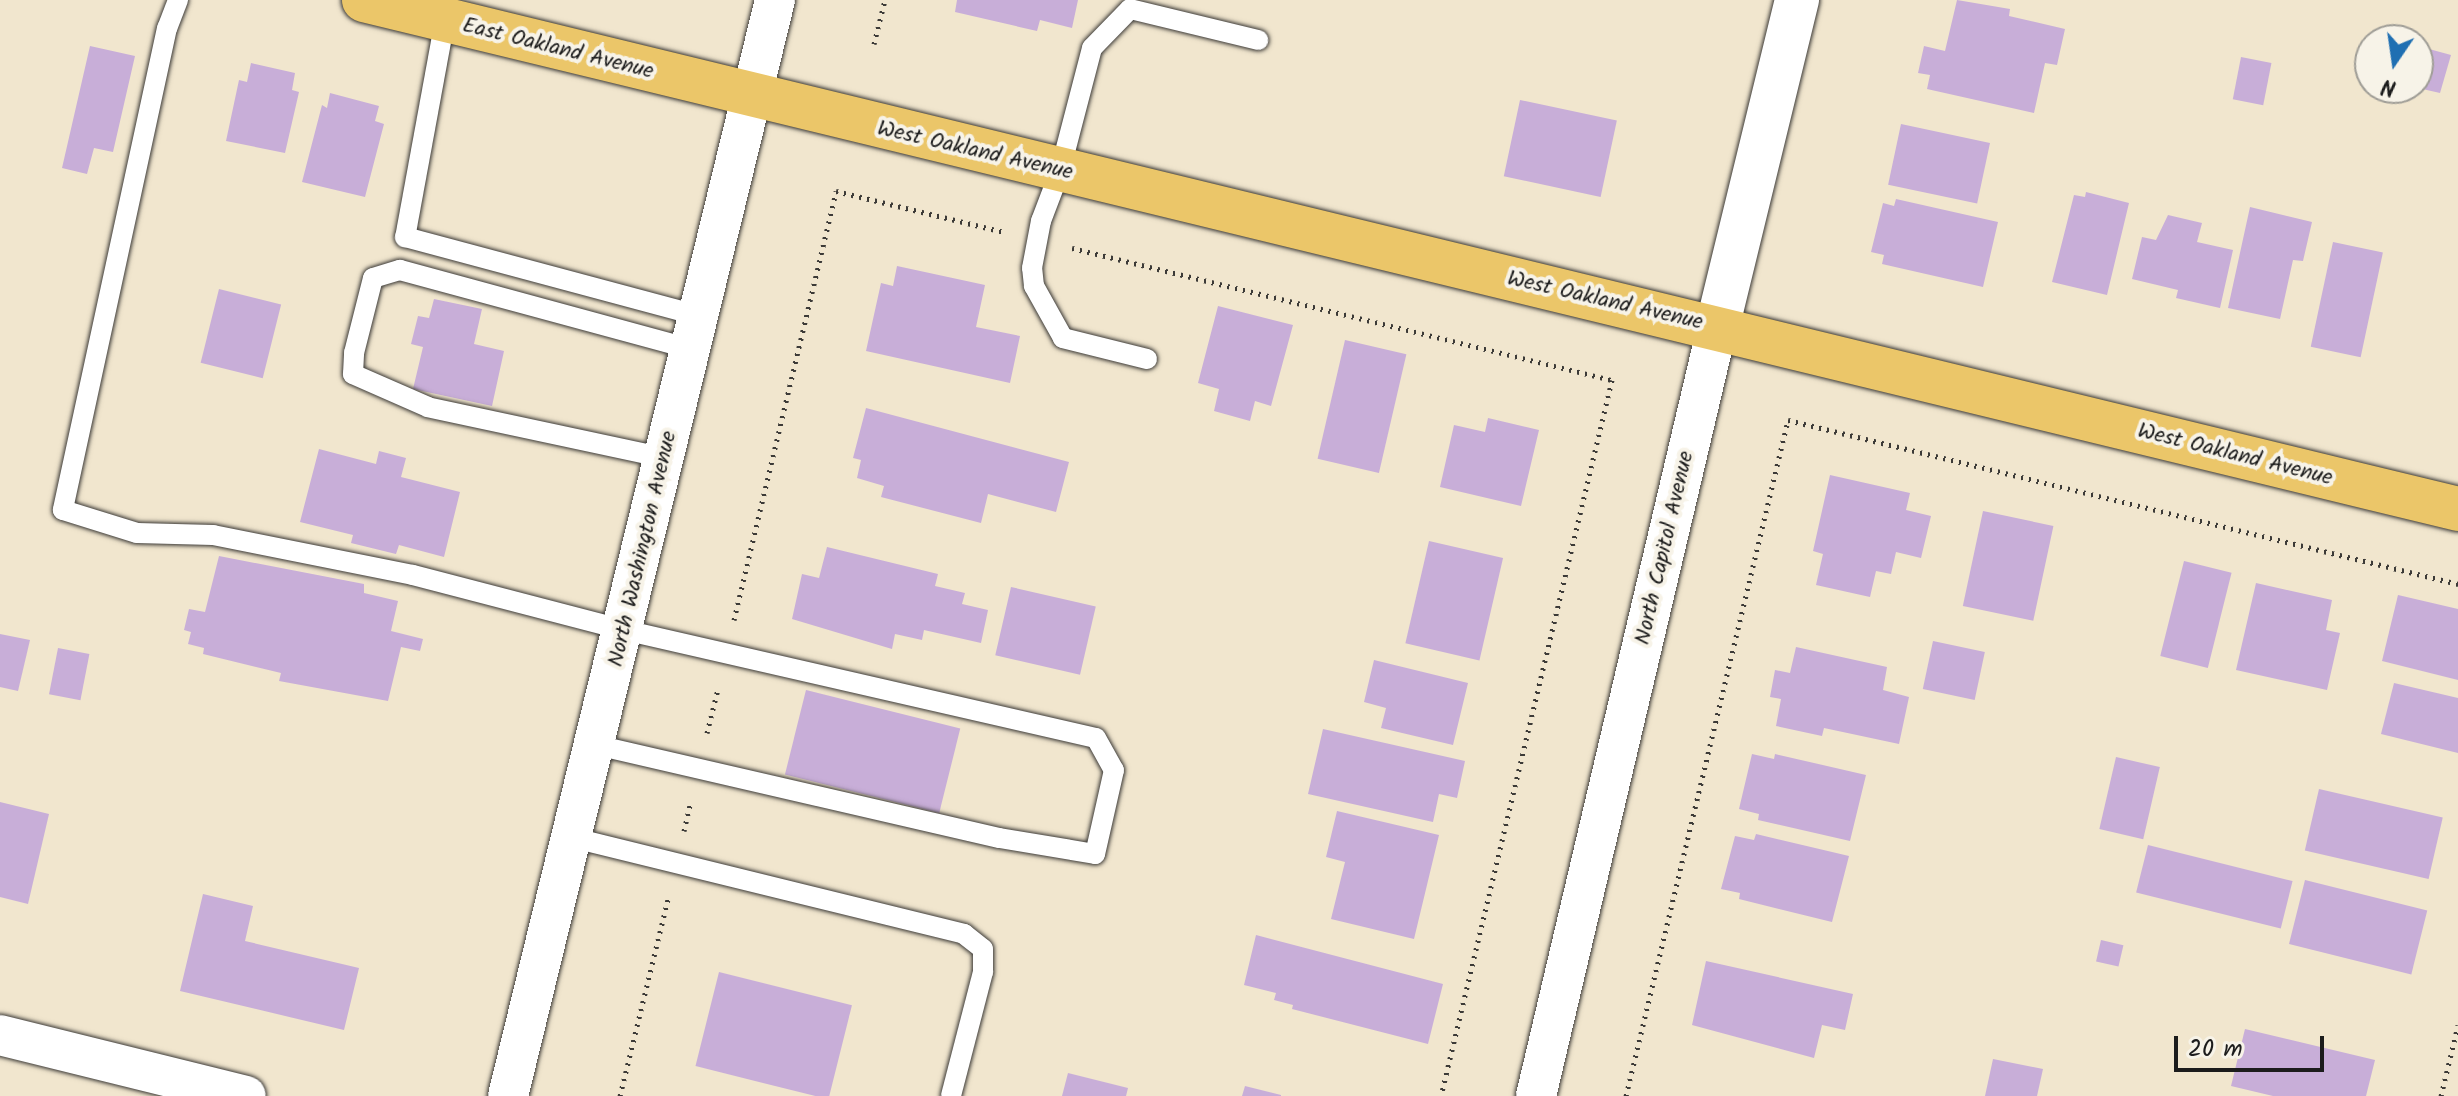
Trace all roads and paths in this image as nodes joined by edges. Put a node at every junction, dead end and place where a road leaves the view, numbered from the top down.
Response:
1 (178, 0) edge
2 (364, 0) edge
3 (775, 0) edge
4 (885, 0) edge
5 (1797, 0) edge
6 (445, 20) junction
7 (1258, 40) dead end
8 (874, 44) dead end
9 (752, 98) junction
10 (1060, 171) junction
11 (1037, 240) junction
12 (1717, 328) junction
13 (695, 333) junction
14 (1147, 359) dead end
15 (665, 458) junction
16 (2458, 509) edge
17 (2458, 584) edge
18 (624, 630) junction
19 (726, 654) junction
20 (596, 745) junction
21 (699, 769) junction
22 (574, 838) junction
23 (676, 864) junction
24 (2458, 1025) edge
25 (0, 1035) edge
26 (246, 1096) edge
27 (508, 1096) edge
28 (620, 1096) edge
29 (951, 1096) edge
30 (1441, 1096) edge
31 (1536, 1096) edge
32 (1626, 1096) edge
33 (2441, 1096) edge

1 - 18 lane
2 - 6 main road, East Oakland Avenue
3 - 9 street, North Washington Avenue
4 - 8 path
5 - 12 street, North Capitol Avenue
6 - 9 main road, East Oakland Avenue
6 - 13 lane
7 - 10 lane
9 - 10 main road, West Oakland Avenue
9 - 13 street, North Washington Avenue
10 - 11 lane
10 - 12 main road, West Oakland Avenue
11 - 14 lane
11 - 19 path
11 - 30 path
12 - 16 main road, West Oakland Avenue
12 - 31 street, North Capitol Avenue
13 - 15 street, North Washington Avenue
13 - 15 lane
15 - 18 street, North Washington Avenue
17 - 32 path
18 - 19 lane
18 - 20 street, North Washington Avenue
19 - 21 path
19 - 21 lane
20 - 21 lane
20 - 22 street, North Washington Avenue
21 - 23 path
22 - 23 lane
22 - 27 street, North Washington Avenue
23 - 28 path
23 - 29 lane
24 - 33 path
25 - 26 street

